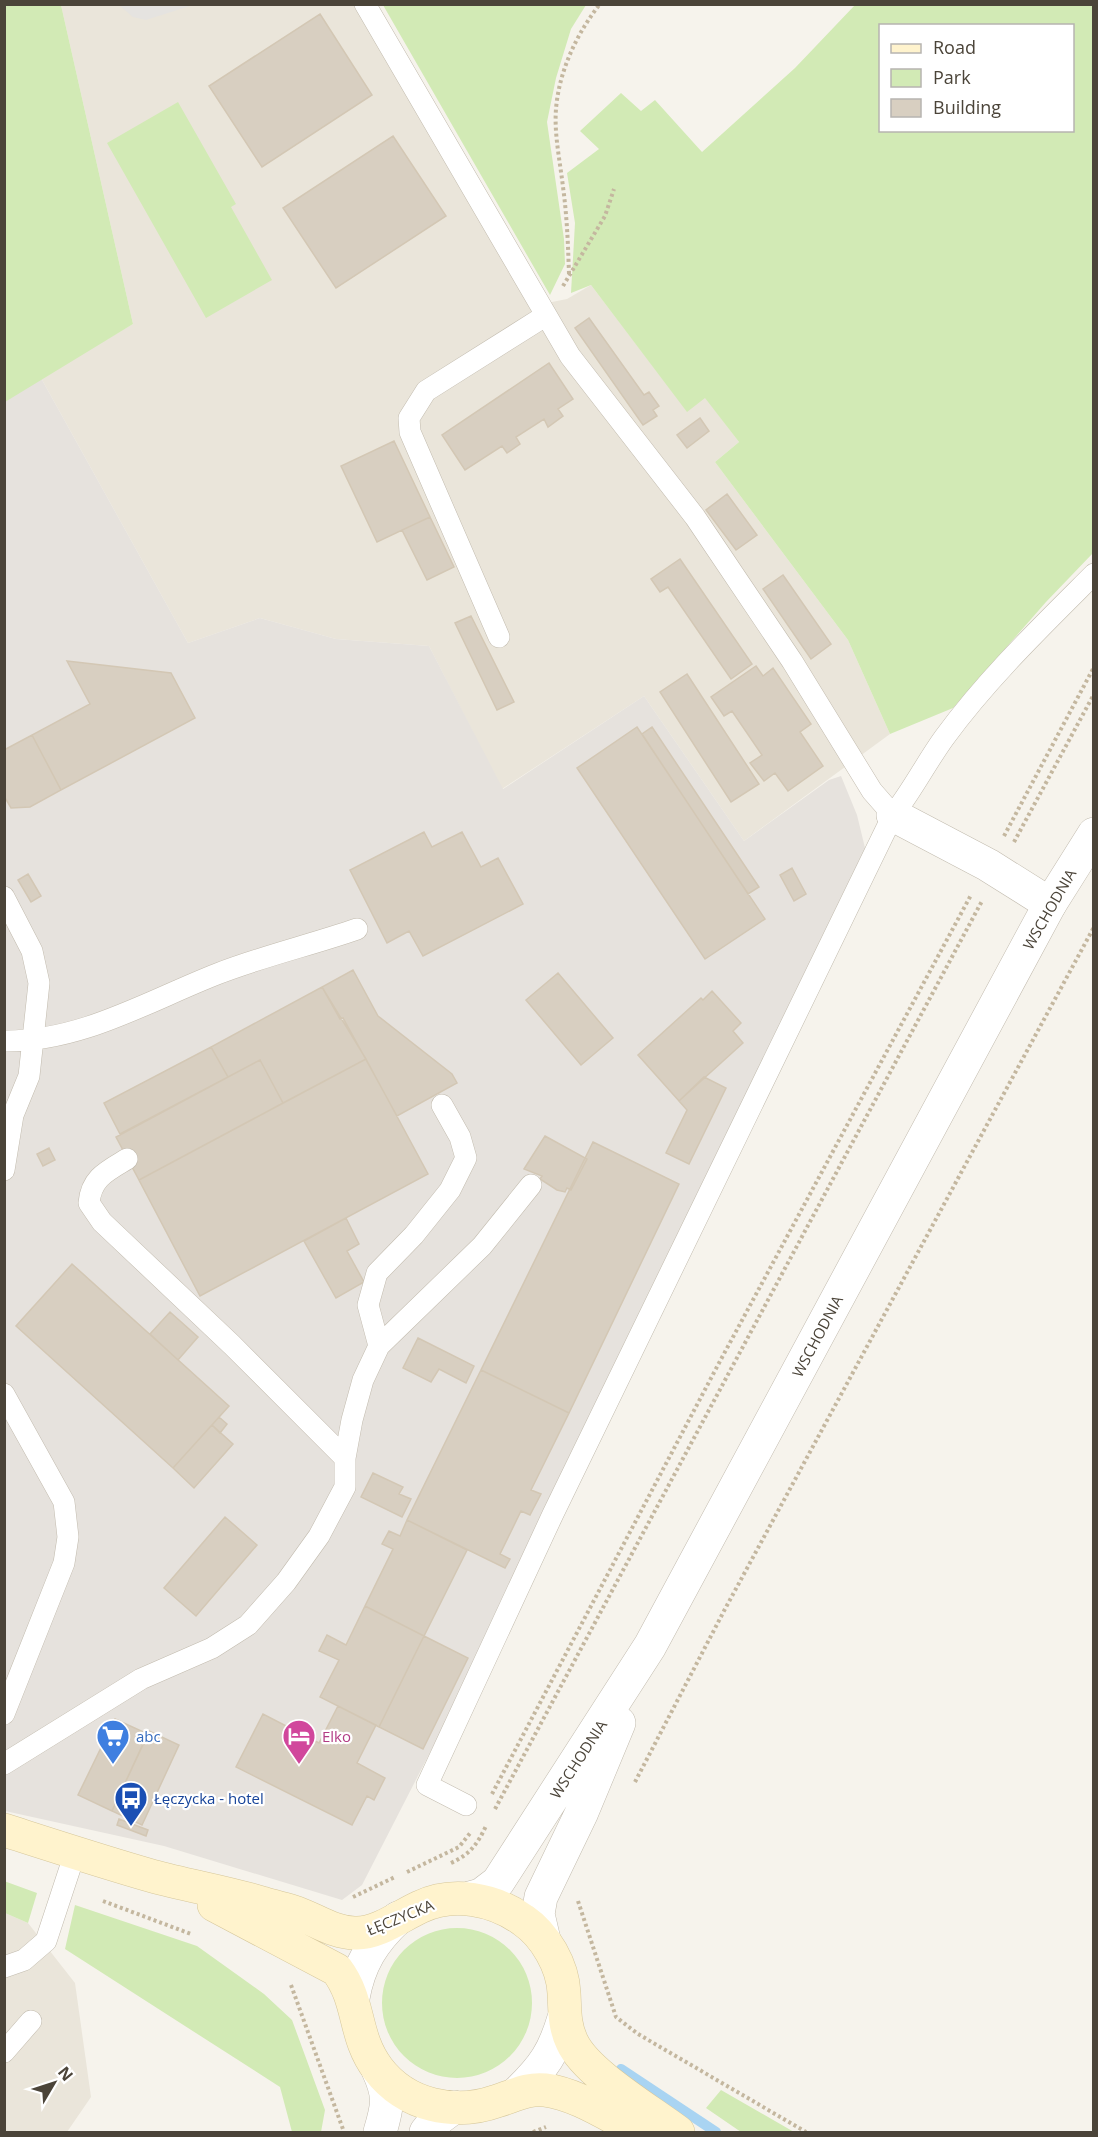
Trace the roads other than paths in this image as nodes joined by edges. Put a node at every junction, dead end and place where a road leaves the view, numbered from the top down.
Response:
1 (365, 4) edge
2 (545, 316) junction
3 (1094, 574) edge
4 (499, 637) dead end
5 (893, 815) junction
6 (1094, 834) edge
7 (4, 897) edge
8 (1050, 904) junction
9 (357, 929) dead end
10 (4, 1041) edge
11 (32, 1042) junction
12 (442, 1105) dead end
13 (128, 1159) dead end
14 (4, 1170) edge
15 (531, 1185) dead end
16 (379, 1346) junction
17 (4, 1394) edge
18 (345, 1458) junction
19 (650, 1646) junction
20 (4, 1714) edge
21 (4, 1764) edge
22 (466, 1805) dead end
23 (4, 1830) edge
24 (75, 1853) junction
25 (153, 1876) junction
26 (470, 1898) junction
27 (398, 1918) junction
28 (544, 1940) junction
29 (4, 1967) edge
30 (353, 1998) junction
31 (564, 2018) junction
32 (31, 2021) dead end
33 (4, 2052) edge
34 (378, 2070) junction
35 (518, 2092) junction
36 (454, 2107) junction
37 (664, 2131) edge
38 (380, 2133) edge
39 (426, 2133) edge

1 - 2 lane
2 - 4 lane
2 - 5 lane
3 - 5 lane
5 - 8 street
5 - 22 lane
6 - 8 street, WSCHODNIA
7 - 11 lane
8 - 19 street, WSCHODNIA
9 - 11 lane
10 - 11 lane
11 - 14 lane
12 - 16 lane
13 - 18 lane
15 - 16 lane
16 - 18 lane
17 - 20 lane
18 - 21 lane
19 - 26 street, WSCHODNIA
19 - 28 street
23 - 24 main road, ŁĘCZYCKA
24 - 25 main road, ŁĘCZYCKA
24 - 29 lane
25 - 27 main road, ŁĘCZYCKA
25 - 30 main road, ŁĘCZYCKA
26 - 27 main road, ŁĘCZYCKA
26 - 28 main road, ŁĘCZYCKA
27 - 30 street
28 - 31 main road, ŁĘCZYCKA
30 - 34 main road, ŁĘCZYCKA
31 - 35 street, ŁĘCZYCKA
31 - 37 main road
32 - 33 lane
34 - 36 main road, ŁĘCZYCKA
34 - 38 street
35 - 36 main road, ŁĘCZYCKA
35 - 37 main road, ŁĘCZYCKA
36 - 39 street

